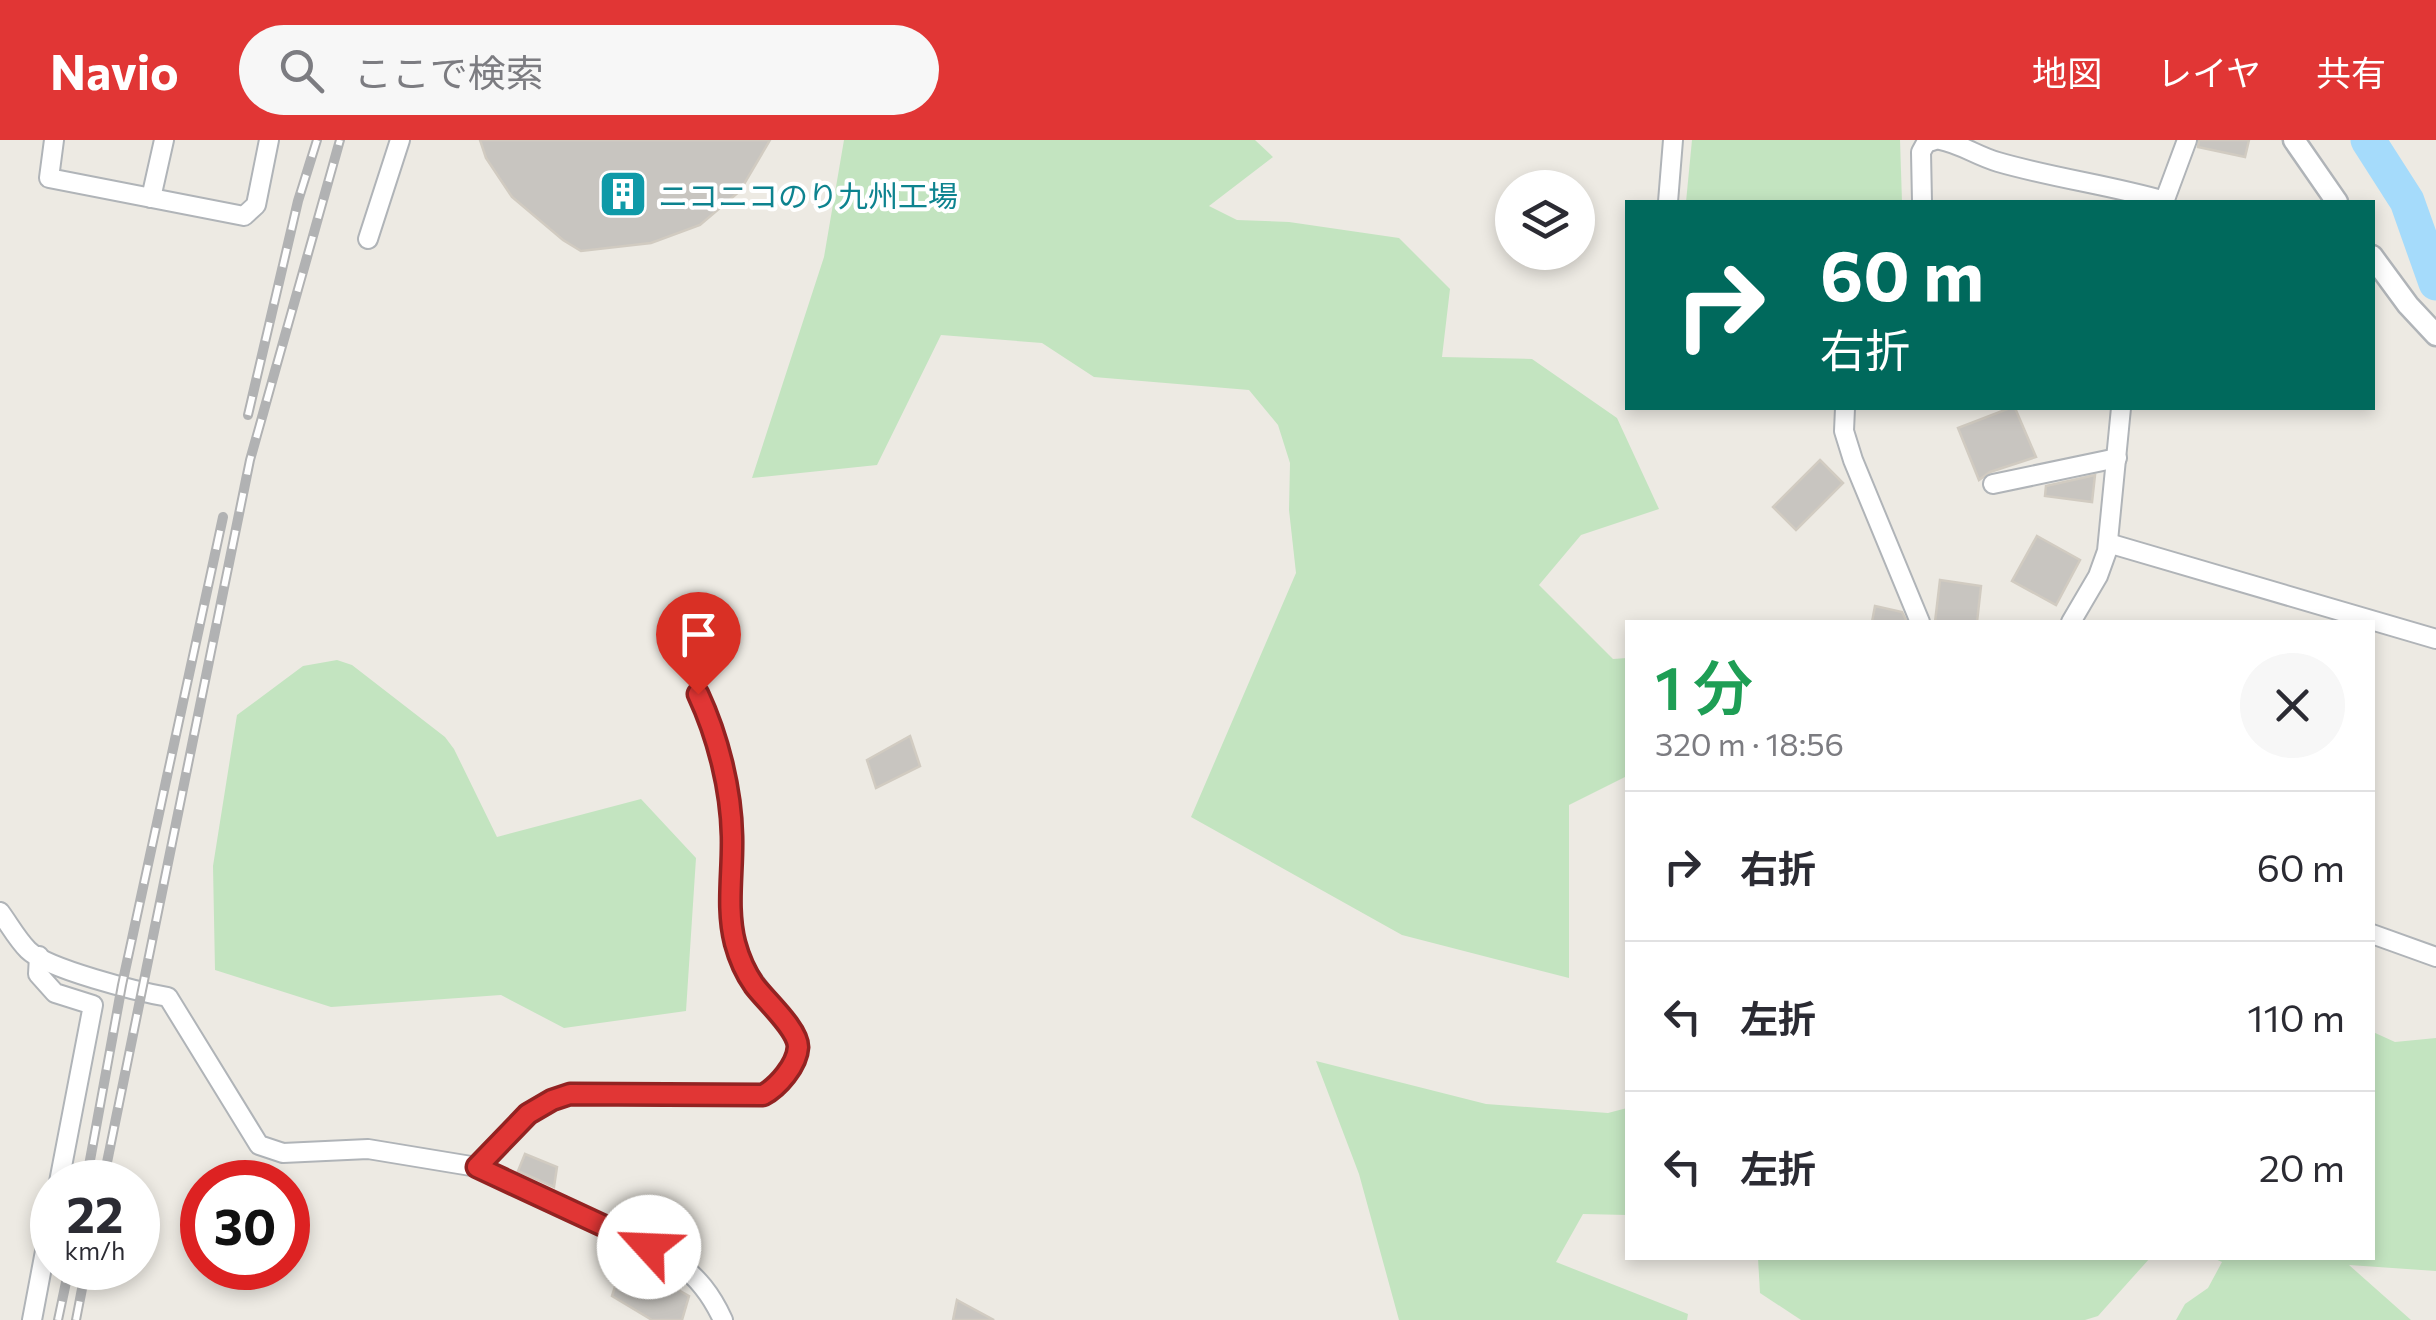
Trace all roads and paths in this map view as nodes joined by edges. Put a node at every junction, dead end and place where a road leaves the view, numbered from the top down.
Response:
1 (54, 140) edge
2 (164, 140) edge
3 (269, 140) edge
4 (400, 140) edge
5 (1673, 140) edge
6 (2187, 140) edge
7 (2294, 140) edge
8 (1948, 141) edge
9 (151, 198) junction
10 (1668, 200) edge
11 (1922, 200) edge
12 (2158, 200) edge
13 (2166, 200) edge
14 (2336, 200) edge
15 (368, 239) dead end
16 (2375, 260) edge
17 (2436, 335) edge
18 (1846, 410) edge
19 (2121, 410) edge
20 (2117, 458) junction
21 (1993, 484) dead end
22 (2108, 543) junction
23 (1919, 620) edge
24 (2072, 620) edge
25 (2371, 620) edge
26 (2375, 621) edge
27 (2436, 639) edge
28 (698, 694) dead end
29 (0, 912) edge
30 (2375, 935) edge
31 (38, 956) junction
32 (2436, 957) edge
33 (62, 1160) edge
34 (477, 1167) junction
35 (38, 1290) edge
36 (32, 1320) edge
37 (723, 1320) edge

1 - 9 street
2 - 9 street
3 - 9 street
4 - 15 street
5 - 10 street
6 - 13 street
7 - 14 street
8 - 11 street
8 - 12 street
16 - 17 street
18 - 23 street
19 - 20 street
20 - 21 street
20 - 22 street
22 - 24 street
22 - 25 street
26 - 27 street
28 - 34 street
29 - 31 street
30 - 32 street
31 - 33 street
31 - 34 street
34 - 37 street
35 - 36 street

